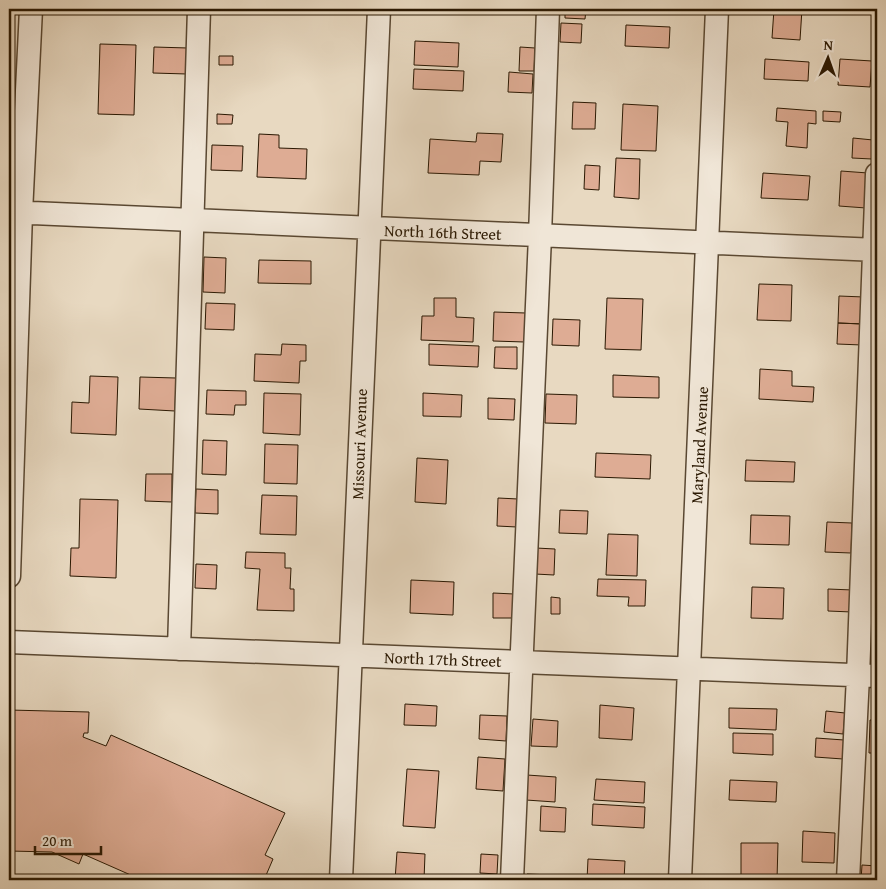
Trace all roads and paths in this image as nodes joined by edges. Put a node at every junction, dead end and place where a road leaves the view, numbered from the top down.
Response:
1 (31, 9) edge
2 (199, 9) edge
3 (379, 9) edge
4 (548, 9) edge
5 (717, 9) edge
6 (877, 174) edge
7 (15, 212) edge
8 (192, 220) junction
9 (368, 228) junction
10 (540, 236) junction
11 (708, 243) junction
12 (875, 250) edge
13 (9, 576) edge
14 (9, 642) edge
15 (179, 649) junction
16 (350, 656) junction
17 (522, 662) junction
18 (689, 669) junction
19 (868, 676) edge
20 (340, 880) edge
21 (512, 880) edge
22 (680, 880) edge
23 (848, 880) edge

1 - 7 street
2 - 8 street
3 - 9 street, Missouri Avenue
4 - 10 street
5 - 11 street, Maryland Avenue
6 - 12 street
7 - 8 street, North 16th Street
7 - 13 street
8 - 9 street, North 16th Street
8 - 15 street
9 - 10 street, North 16th Street
9 - 16 street, Missouri Avenue
10 - 11 street, North 16th Street
10 - 17 street
11 - 12 street, North 16th Street
11 - 18 street, Maryland Avenue
12 - 19 street
14 - 15 street, North 17th Street
15 - 16 street, North 17th Street
16 - 17 street, North 17th Street
16 - 20 street, Missouri Avenue
17 - 18 street, North 17th Street
17 - 21 street
18 - 19 street, North 17th Street
18 - 22 street, Maryland Avenue
19 - 23 street

